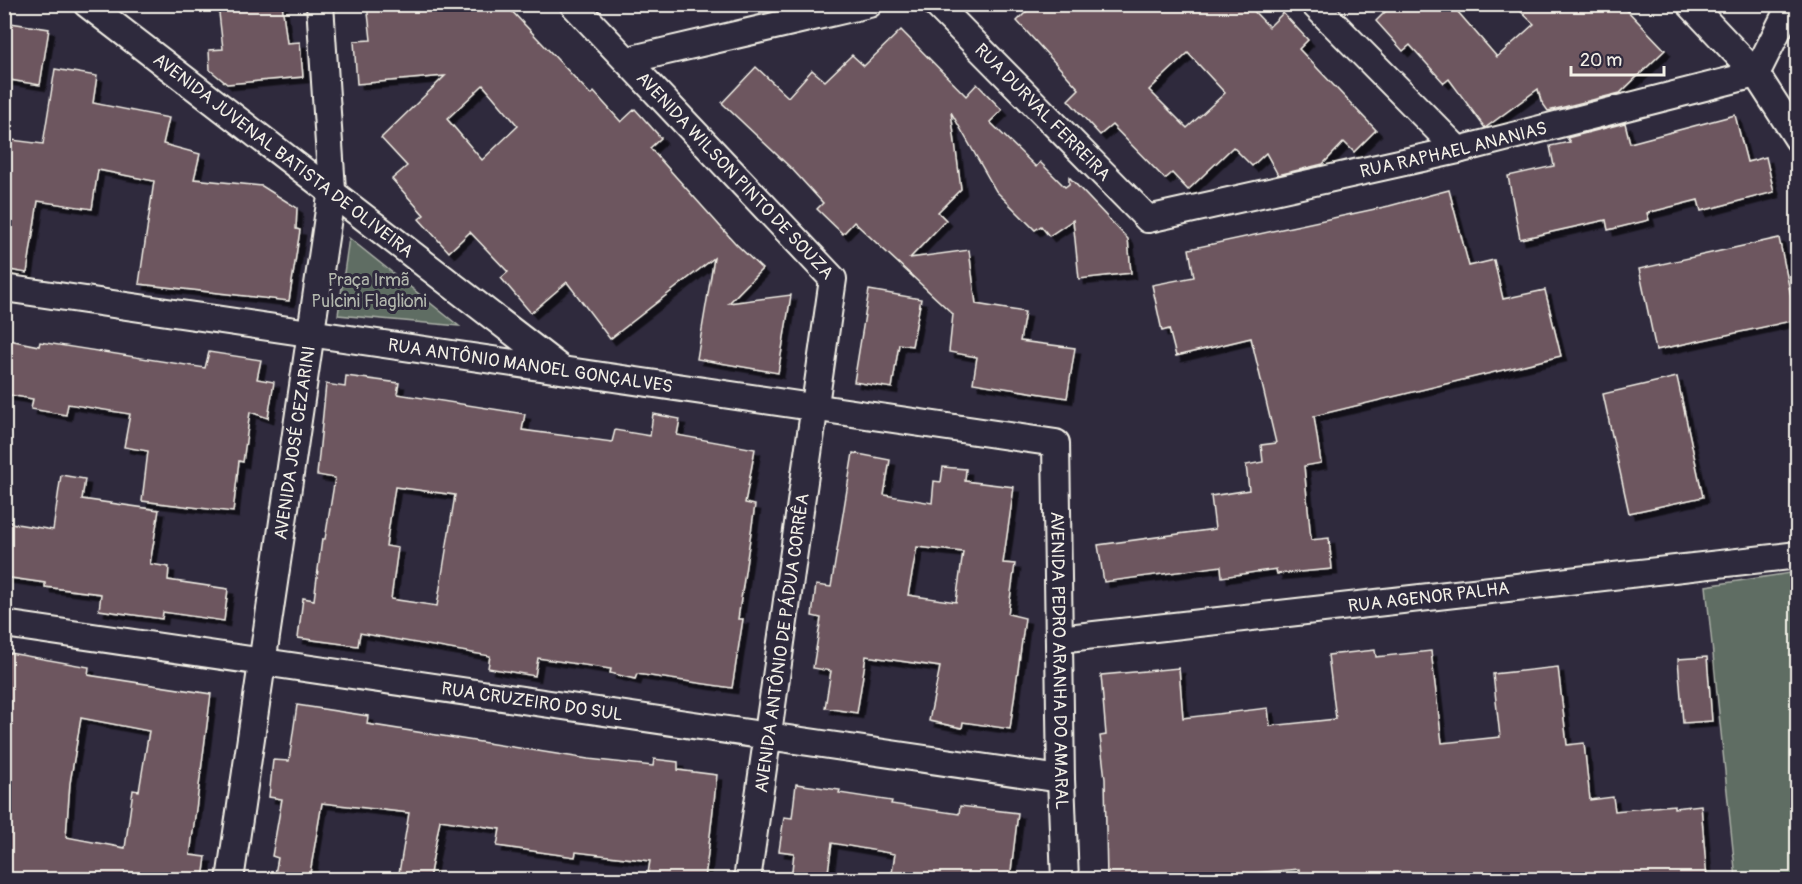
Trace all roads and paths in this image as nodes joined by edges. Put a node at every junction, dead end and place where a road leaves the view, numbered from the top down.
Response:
1 (87, 4) edge
2 (320, 4) edge
3 (573, 4) edge
4 (869, 4) edge
5 (936, 4) edge
6 (1314, 4) edge
7 (1690, 4) edge
8 (1791, 4) edge
9 (628, 60) junction
10 (1756, 74) junction
11 (1797, 139) edge
12 (1458, 150) junction
13 (332, 190) junction
14 (1149, 219) joint
15 (4, 288) edge
16 (312, 333) junction
17 (564, 371) junction
18 (816, 407) junction
19 (1056, 443) joint
20 (1797, 555) edge
21 (4, 624) edge
22 (1059, 639) junction
23 (261, 662) junction
24 (768, 735) junction
25 (1061, 779) junction
26 (230, 879) edge
27 (747, 879) edge
28 (1065, 879) edge

1 - 13 street, AVENIDA JUVENAL BATISTA DE OLIVEIRA
2 - 13 street, AVENIDA JOSÉ CEZARINI
3 - 9 street, AVENIDA WILSON PINTO DE SOUZA
4 - 9 street
5 - 14 street, RUA DURVAL FERREIRA
6 - 12 street
7 - 10 street
8 - 10 street
9 - 18 street, AVENIDA WILSON PINTO DE SOUZA
10 - 11 street
10 - 12 street, RUA RAPHAEL ANANIAS
12 - 14 street, RUA RAPHAEL ANANIAS
13 - 16 street, AVENIDA JOSÉ CEZARINI
13 - 17 street, AVENIDA JUVENAL BATISTA DE OLIVEIRA
15 - 16 street, RUA ANTÔNIO MANOEL GONÇALVES
16 - 17 street, RUA ANTÔNIO MANOEL GONÇALVES
16 - 23 street, AVENIDA JOSÉ CEZARINI
17 - 18 street, RUA ANTÔNIO MANOEL GONÇALVES
18 - 19 street, RUA ANTÔNIO MANOEL GONÇALVES
18 - 24 street, AVENIDA ANTÔNIO DE PÁDUA CORRÊA
19 - 22 street, AVENIDA PEDRO ARANHA DO AMARAL
20 - 22 street, RUA AGENOR PALHA
21 - 23 street, RUA CRUZEIRO DO SUL
22 - 25 street, AVENIDA PEDRO ARANHA DO AMARAL
23 - 24 street, RUA CRUZEIRO DO SUL
23 - 26 street, AVENIDA JOSÉ CEZARINI
24 - 25 street, RUA CRUZEIRO DO SUL
24 - 27 street, AVENIDA ANTÔNIO DE PÁDUA CORRÊA
25 - 28 street, AVENIDA PEDRO ARANHA DO AMARAL

